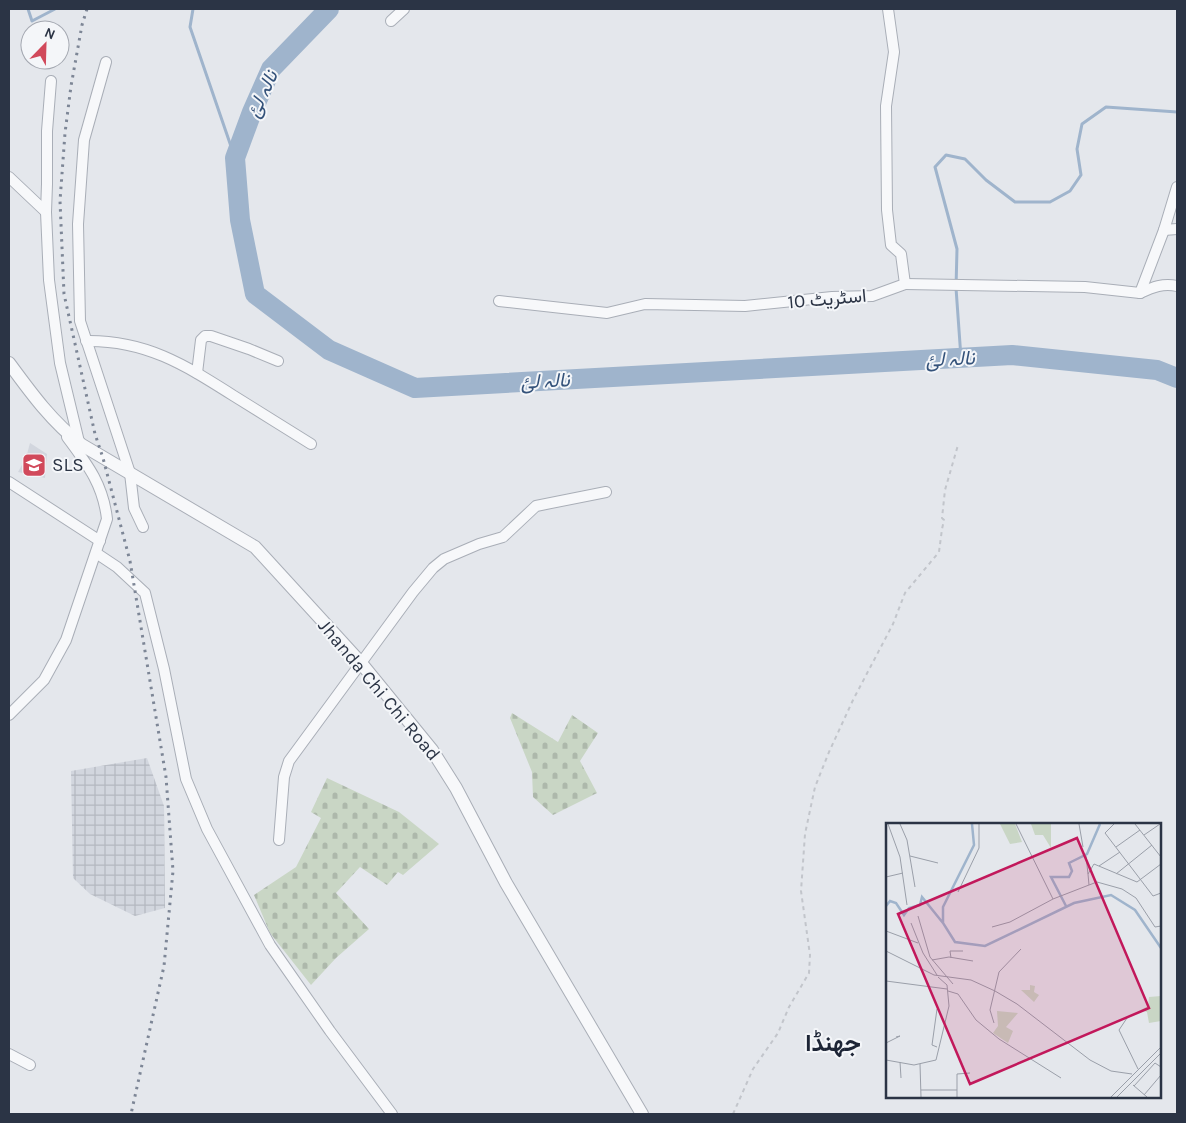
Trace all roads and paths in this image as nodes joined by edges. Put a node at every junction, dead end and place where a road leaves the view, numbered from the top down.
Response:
1 (404, 9) edge
2 (888, 9) edge
3 (391, 21) dead end
4 (106, 62) dead end
5 (52, 81) dead end
6 (9, 177) edge
7 (1177, 187) edge
8 (46, 212) junction
9 (1177, 229) edge
10 (1164, 230) junction
11 (904, 284) junction
12 (1177, 286) edge
13 (1140, 293) junction
14 (499, 301) dead end
15 (86, 341) junction
16 (278, 361) dead end
17 (9, 363) edge
18 (197, 373) junction
19 (62, 428) junction
20 (78, 442) junction
21 (311, 444) dead end
22 (958, 445) dead end
23 (130, 473) junction
24 (9, 482) edge
25 (606, 492) dead end
26 (143, 527) dead end
27 (100, 541) junction
28 (96, 553) junction
29 (361, 663) junction
30 (9, 715) edge
31 (280, 840) dead end
32 (9, 1054) edge
33 (30, 1065) dead end
34 (392, 1114) edge
35 (642, 1114) edge
36 (733, 1114) edge

1 - 3 street
2 - 11 street
4 - 15 street
5 - 8 street
6 - 8 street
7 - 10 street
8 - 20 street
9 - 10 street
10 - 13 street
11 - 13 street
11 - 14 street, اسٹریٹ 10
12 - 13 street
15 - 18 street
15 - 23 street
16 - 18 street
17 - 19 street, Jhanda Chi Chi Road
18 - 21 street
19 - 20 street, Jhanda Chi Chi Road
19 - 27 street
20 - 23 street, Jhanda Chi Chi Road
22 - 36 path
23 - 26 street
23 - 29 street, Jhanda Chi Chi Road
24 - 27 street
25 - 29 street
27 - 28 street
28 - 30 street
28 - 34 street
29 - 31 street
29 - 35 street, Jhanda Chi Chi Road
32 - 33 street

